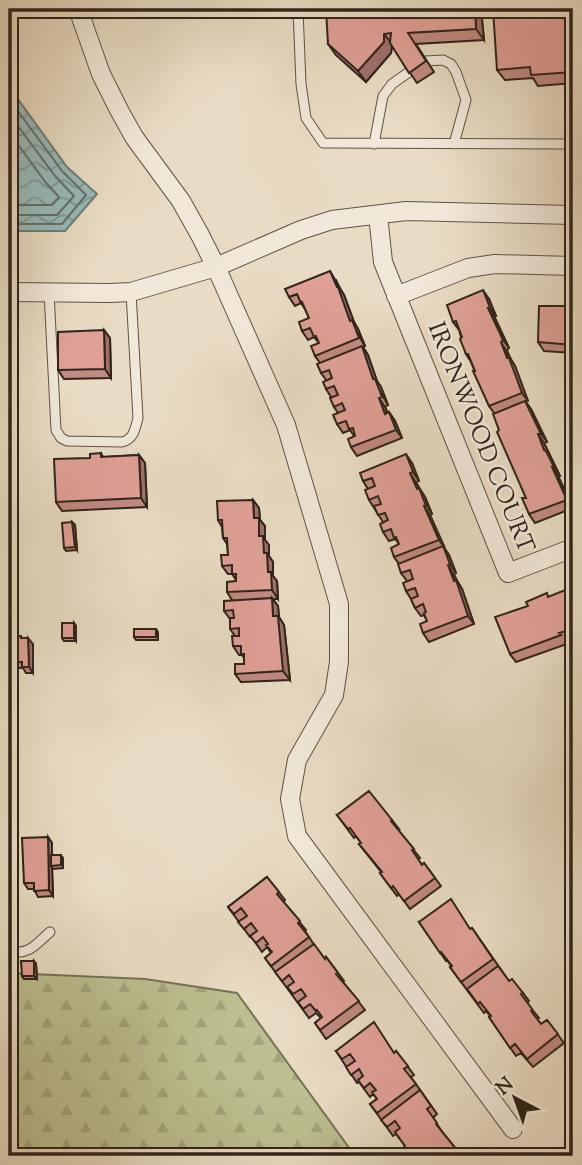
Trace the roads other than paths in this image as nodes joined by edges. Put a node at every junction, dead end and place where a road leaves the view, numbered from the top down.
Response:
1 (78, 9) edge
2 (298, 9) edge
3 (426, 61) edge
4 (409, 72) edge
5 (374, 144) junction
6 (454, 144) junction
7 (573, 144) edge
8 (378, 215) junction
9 (573, 215) edge
10 (573, 266) edge
11 (216, 267) junction
12 (9, 292) edge
13 (49, 292) junction
14 (131, 292) junction
15 (397, 296) junction
16 (573, 548) edge
17 (50, 932) dead end
18 (9, 951) edge
19 (513, 1129) dead end

1 - 11 street
2 - 5 lane
3 - 6 lane
4 - 5 lane
5 - 6 lane
6 - 7 lane
8 - 9 street
8 - 11 street
8 - 15 street, IRONWOOD COURT
10 - 15 street
11 - 14 street
11 - 19 street
12 - 13 street
13 - 14 street
13 - 14 lane
15 - 16 street, IRONWOOD COURT
17 - 18 lane

